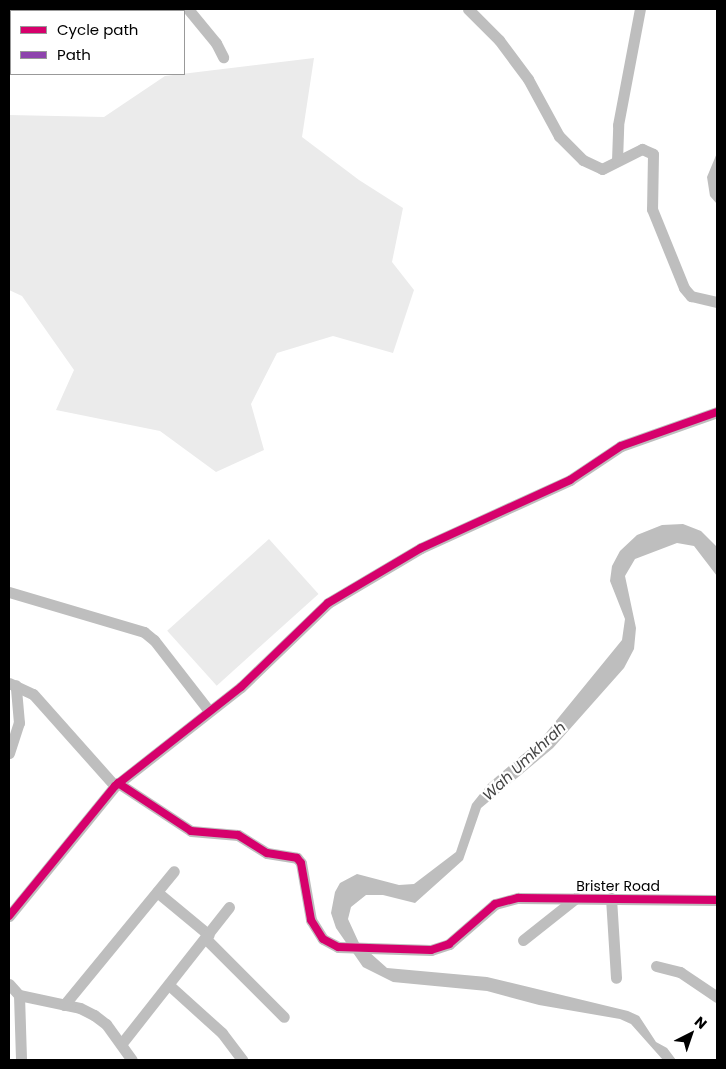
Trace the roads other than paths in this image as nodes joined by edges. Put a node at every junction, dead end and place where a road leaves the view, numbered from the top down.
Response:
1 (188, 9) edge
2 (468, 9) edge
3 (640, 9) edge
4 (222, 57) dead end
5 (617, 161) junction
6 (717, 302) edge
7 (717, 412) edge
8 (9, 592) edge
9 (12, 684) edge
10 (208, 711) junction
11 (9, 752) edge
12 (116, 785) junction
13 (174, 871) dead end
14 (157, 892) junction
15 (576, 898) junction
16 (610, 898) junction
17 (717, 900) edge
18 (229, 907) dead end
19 (9, 916) edge
20 (207, 937) junction
21 (523, 940) dead end
22 (656, 966) dead end
23 (616, 978) dead end
24 (9, 984) edge
25 (170, 986) junction
26 (19, 995) junction
27 (717, 997) edge
28 (64, 1005) junction
29 (284, 1017) dead end
30 (122, 1043) junction
31 (21, 1060) edge
32 (132, 1060) edge
33 (242, 1060) edge

1 - 4 street
2 - 5 street
3 - 5 street
5 - 6 street
7 - 10 street
8 - 10 street
9 - 11 street
9 - 12 street
10 - 12 street
12 - 15 street, Brister Road
12 - 19 street
13 - 14 street
14 - 20 street
14 - 28 street
15 - 16 street, Brister Road
15 - 21 street
16 - 17 street, Brister Road
16 - 23 street
18 - 20 street
20 - 25 street
20 - 29 street
22 - 27 street
24 - 26 street
25 - 30 street
25 - 33 street
26 - 28 street
26 - 31 street
28 - 30 street
30 - 32 street

